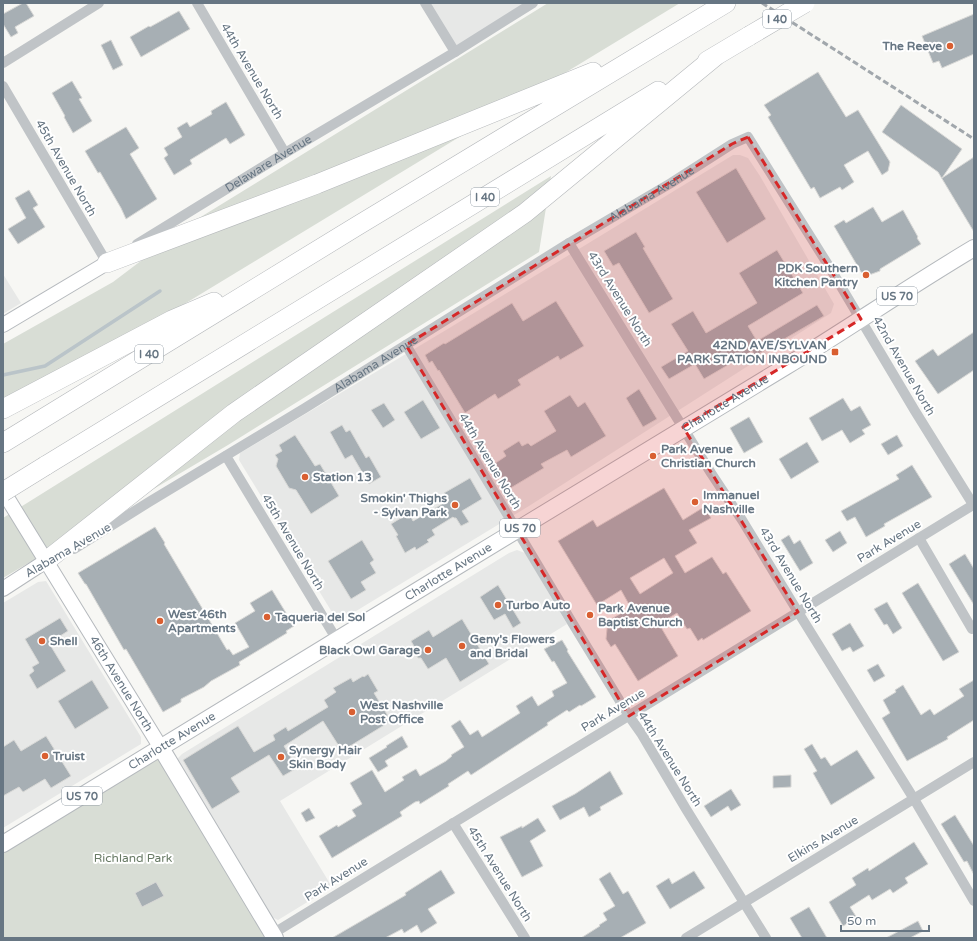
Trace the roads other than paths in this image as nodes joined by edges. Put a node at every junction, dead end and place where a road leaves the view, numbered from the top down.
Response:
1 (99, 3) edge
2 (197, 3) edge
3 (425, 3) edge
4 (533, 3) edge
5 (726, 3) edge
6 (804, 3) edge
7 (646, 51) junction
8 (455, 52) junction
9 (717, 55) junction
10 (3, 63) edge
11 (3, 86) edge
12 (748, 137) joint
13 (286, 153) junction
14 (570, 243) junction
15 (974, 248) edge
16 (107, 263) junction
17 (275, 276) junction
18 (861, 319) junction
19 (3, 325) edge
20 (406, 345) junction
21 (5, 408) edge
22 (683, 427) junction
23 (3, 443) edge
24 (226, 456) junction
25 (3, 491) edge
26 (974, 506) edge
27 (517, 530) junction
28 (919, 538) junction
29 (46, 561) junction
30 (3, 589) edge
31 (798, 612) junction
32 (972, 629) dead end
33 (337, 640) junction
34 (629, 716) junction
35 (161, 748) junction
36 (974, 762) edge
37 (914, 799) junction
38 (453, 823) junction
39 (3, 844) edge
40 (974, 901) edge
41 (744, 902) junction
42 (271, 937) edge
43 (525, 938) edge
44 (686, 938) edge
45 (766, 938) edge

1 - 10 street
2 - 13 street, 44th Avenue North
3 - 8 street
4 - 8 street, Delaware Avenue
5 - 7 highway, I 40
6 - 9 highway, I 40, bridge
7 - 16 highway
7 - 17 highway, I 40
8 - 13 street, Delaware Avenue
9 - 25 highway, I 40, bridge
9 - 29 highway
11 - 16 street, 45th Avenue North
12 - 14 street, Alabama Avenue
12 - 18 street, 42nd Avenue North
13 - 16 street, Delaware Avenue
14 - 20 street, Alabama Avenue
14 - 22 street, 43rd Avenue North
15 - 18 main road, Charlotte Avenue / US 70
16 - 19 main road, Delaware Avenue
17 - 21 highway
17 - 23 highway, I 40
18 - 22 main road, Charlotte Avenue / US 70
18 - 26 street, 42nd Avenue North
20 - 24 street, Alabama Avenue
20 - 27 street, 44th Avenue North
22 - 27 main road, Charlotte Avenue / US 70
22 - 31 street, 43rd Avenue North
24 - 29 street, Alabama Avenue
24 - 33 street, 45th Avenue North
25 - 29 main road, 46th Avenue North
26 - 28 street, Park Avenue
27 - 33 main road, Charlotte Avenue / US 70
27 - 34 street, 44th Avenue North
28 - 31 street, Park Avenue
28 - 32 street
29 - 30 main road, Alabama Avenue
29 - 35 main road, 46th Avenue North
31 - 34 street, Park Avenue
31 - 37 street, 43rd Avenue North
33 - 35 main road, Charlotte Avenue / US 70
34 - 38 street, Park Avenue
34 - 41 street, 44th Avenue North
35 - 39 main road, Charlotte Avenue / US 70
35 - 42 main road, 46th Avenue North
36 - 37 street, Elkins Avenue
37 - 40 street, 43rd Avenue North
37 - 41 street, Elkins Avenue
38 - 42 street, Park Avenue
38 - 43 street, 45th Avenue North
41 - 44 street, Elkins Avenue
41 - 45 street, 44th Avenue North

